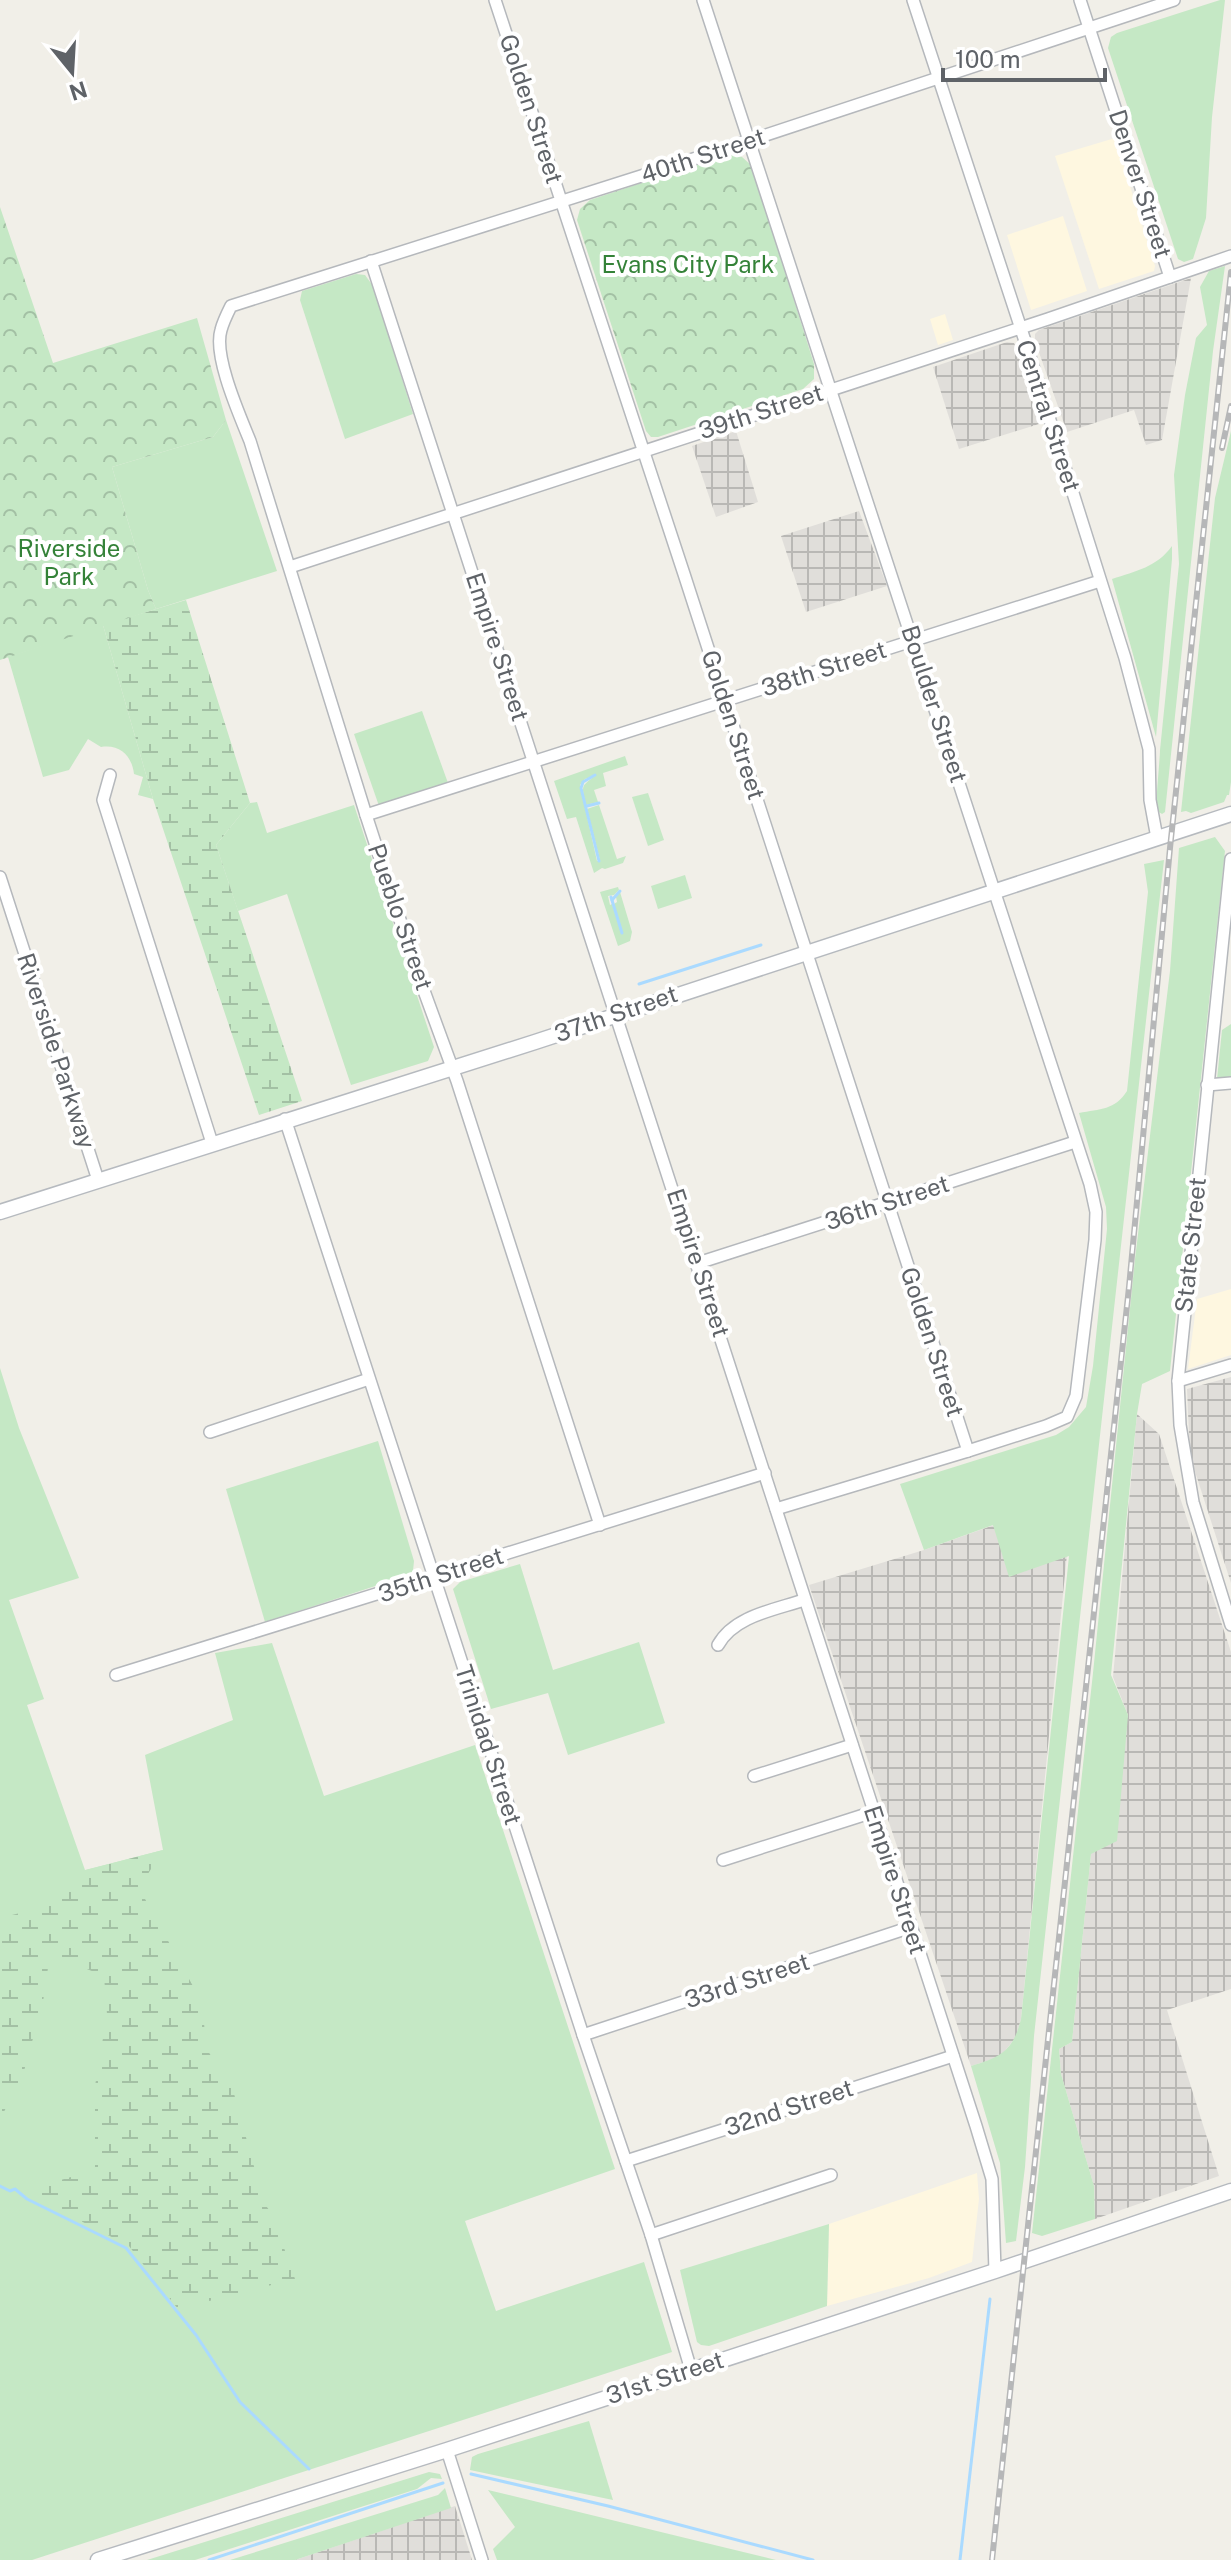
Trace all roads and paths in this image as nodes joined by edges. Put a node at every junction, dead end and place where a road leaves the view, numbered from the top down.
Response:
1 (495, 0) edge
2 (703, 0) edge
3 (913, 0) edge
4 (1080, 0) edge
5 (1174, 0) edge
6 (1089, 29) junction
7 (939, 79) junction
8 (749, 141) junction
9 (561, 201) junction
10 (1231, 256) edge
11 (371, 261) junction
12 (1170, 277) junction
13 (231, 306) joint
14 (1020, 327) junction
15 (831, 389) junction
16 (642, 452) junction
17 (455, 514) junction
18 (290, 567) junction
19 (1100, 581) junction
20 (913, 640) junction
21 (725, 701) junction
22 (534, 761) junction
23 (110, 775) dead end
24 (1231, 814) edge
25 (366, 815) junction
26 (1157, 838) junction
27 (1231, 859) edge
28 (0, 877) edge
29 (994, 891) junction
30 (806, 952) junction
31 (1217, 990) junction
32 (1231, 998) edge
33 (617, 1014) junction
34 (453, 1067) junction
35 (1231, 1083) edge
36 (1207, 1085) junction
37 (285, 1119) junction
38 (1075, 1142) junction
39 (212, 1143) junction
40 (98, 1180) junction
41 (887, 1204) junction
42 (0, 1212) edge
43 (698, 1263) junction
44 (1231, 1365) edge
45 (369, 1379) junction
46 (1178, 1381) junction
47 (210, 1432) dead end
48 (968, 1451) junction
49 (765, 1473) junction
50 (776, 1509) junction
51 (600, 1525) junction
52 (433, 1578) junction
53 (804, 1600) junction
54 (1231, 1625) edge
55 (718, 1645) dead end
56 (116, 1675) dead end
57 (852, 1745) junction
58 (754, 1776) dead end
59 (873, 1812) junction
60 (723, 1860) dead end
61 (911, 1927) junction
62 (583, 2035) junction
63 (953, 2056) junction
64 (626, 2161) junction
65 (831, 2175) dead end
66 (1231, 2191) edge
67 (651, 2235) junction
68 (995, 2271) junction
69 (691, 2370) junction
70 (447, 2450) junction
71 (98, 2560) edge
72 (482, 2560) edge

1 - 9 street, Golden Street
2 - 8 street, Boulder Street
3 - 7 street, Central Street
4 - 6 street, Denver Street
5 - 6 street, 40th Street
6 - 7 street, 40th Street
6 - 12 street, Denver Street
7 - 8 street, 40th Street
7 - 14 street, Central Street
8 - 9 street, 40th Street
8 - 15 street, Boulder Street
9 - 11 street, 40th Street
9 - 16 street, Golden Street
10 - 12 street, 39th Street
11 - 13 street, 40th Street
11 - 17 street, Empire Street
12 - 14 street, 39th Street
13 - 18 street, Pueblo Street
14 - 15 street, 39th Street
14 - 19 street, Central Street
15 - 16 street, 39th Street
15 - 20 street, Boulder Street
16 - 17 street, 39th Street
16 - 21 street, Golden Street
17 - 18 street, 39th Street
17 - 22 street, Empire Street
18 - 25 street, Pueblo Street
19 - 20 street, 38th Street
19 - 26 street, Central Street
20 - 21 street, 38th Street
20 - 29 street, Boulder Street
21 - 22 street, 38th Street
21 - 30 street, Golden Street
22 - 25 street, 38th Street
22 - 33 street, Empire Street
23 - 39 street
24 - 26 main road, 37th Street
25 - 34 street, Pueblo Street
26 - 29 main road, 37th Street
27 - 31 street, State Street
28 - 40 street, Riverside Parkway
29 - 30 main road, 37th Street
29 - 38 street, Boulder Street
30 - 33 main road, 37th Street
30 - 41 street, Golden Street
31 - 32 street
31 - 36 street, State Street
33 - 34 main road, 37th Street
33 - 43 street, Empire Street
34 - 37 main road, 37th Street
34 - 51 street, Pueblo Street
35 - 36 street
36 - 46 street, State Street
37 - 39 main road, 37th Street
37 - 45 street, Trinidad Street
38 - 41 street, 36th Street
38 - 48 street, Boulder Street
39 - 40 main road, 37th Street
40 - 42 main road, 37th Street
41 - 43 street, 36th Street
41 - 48 street, Golden Street
43 - 49 street, Empire Street
44 - 46 street
45 - 47 street
45 - 52 street, Trinidad Street
46 - 54 street, State Street
48 - 50 street
49 - 50 street, Empire Street
49 - 51 street, 35th Street
50 - 53 street, Empire Street
51 - 52 street, 35th Street
52 - 56 street, 35th Street
52 - 62 street, Trinidad Street
53 - 55 street
53 - 57 street, Empire Street
57 - 58 street
57 - 59 street, Empire Street
59 - 60 street
59 - 61 street, Empire Street
61 - 62 street, 33rd Street
61 - 63 street, Empire Street
62 - 64 street, Trinidad Street
63 - 64 street, 32nd Street
63 - 68 street, Empire Street
64 - 67 street, Trinidad Street
65 - 67 street
66 - 68 main road, 31st Street
67 - 69 street, Trinidad Street
68 - 69 main road, 31st Street
69 - 70 main road, 31st Street
70 - 71 main road, 31st Street
70 - 72 street

